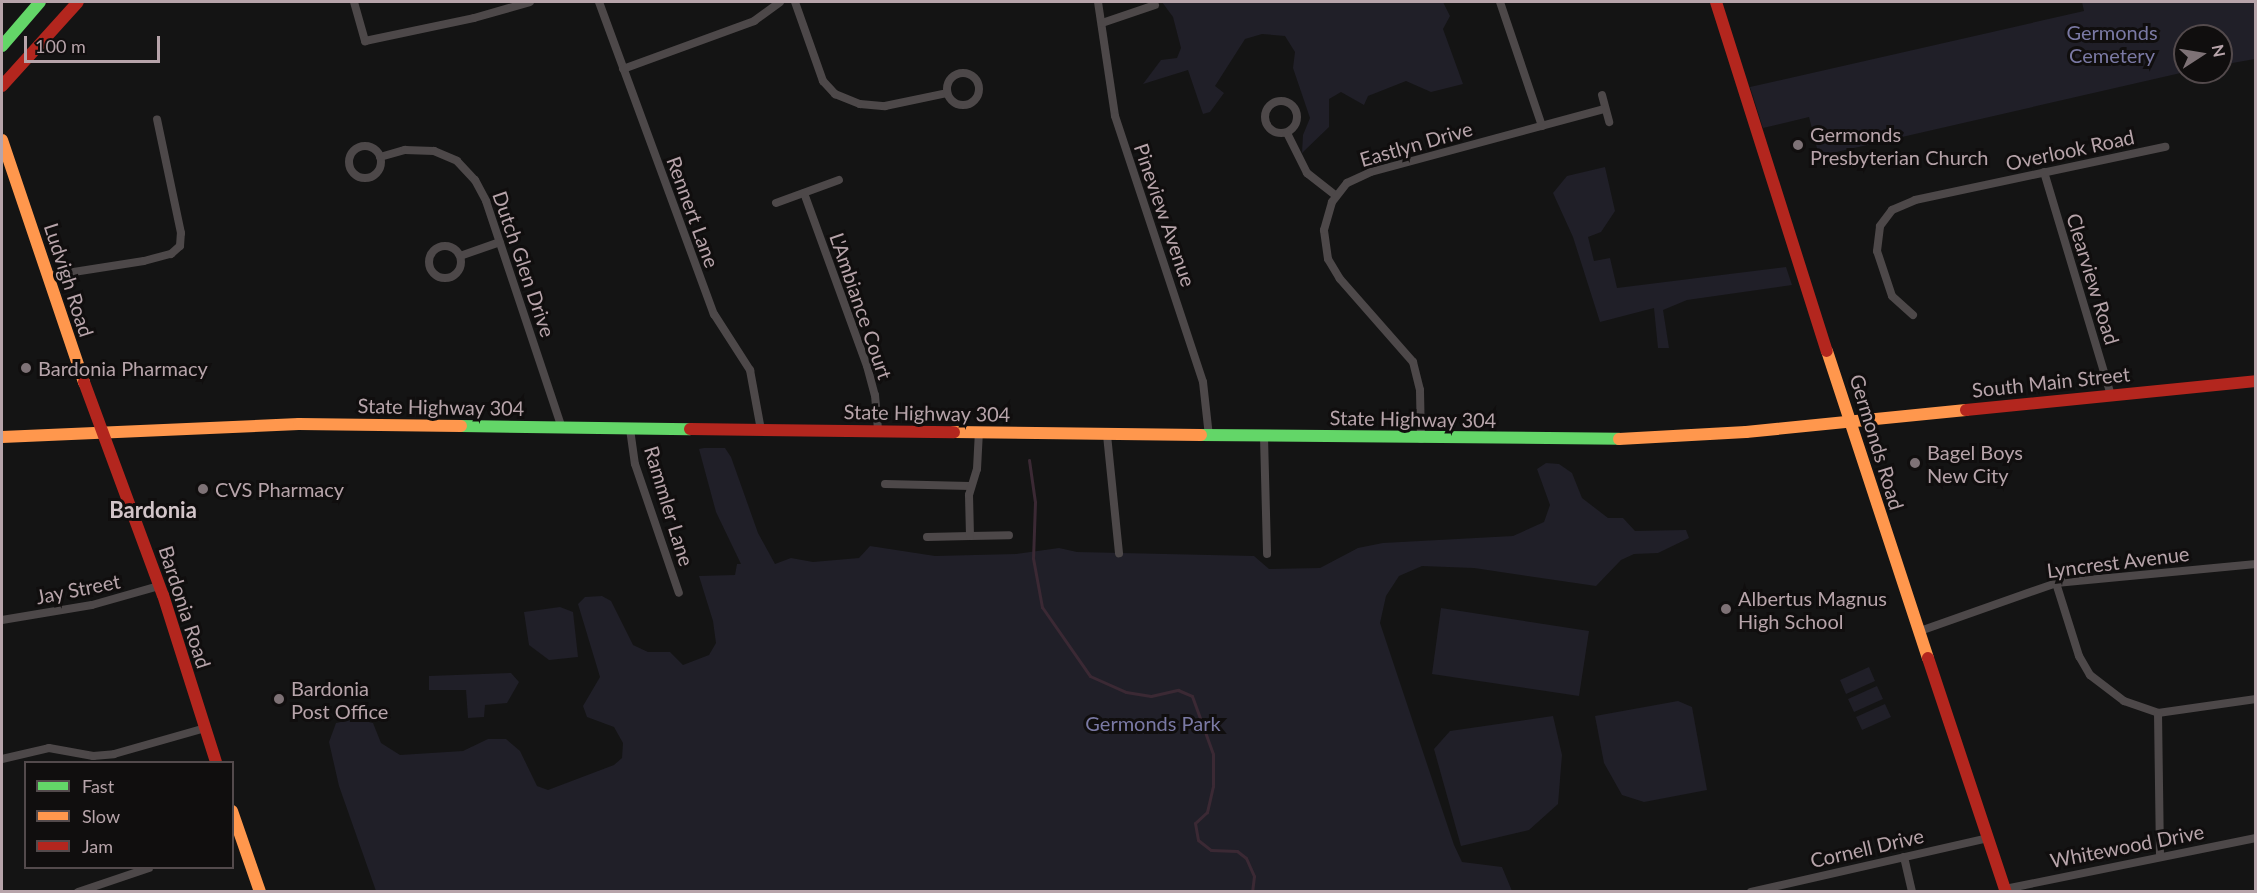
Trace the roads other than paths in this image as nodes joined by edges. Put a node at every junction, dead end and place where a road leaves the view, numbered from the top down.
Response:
1 (40, 2) edge
2 (78, 2) edge
3 (354, 2) edge
4 (530, 2) edge
5 (599, 2) edge
6 (768, 2) edge
7 (780, 2) edge
8 (795, 2) edge
9 (1098, 2) edge
10 (1500, 2) edge
11 (1716, 2) edge
12 (1155, 5) dead end
13 (772, 11) junction
14 (1102, 23) junction
15 (2, 46) edge
16 (623, 69) junction
17 (2, 86) edge
18 (947, 93) dead end
19 (1602, 95) dead end
20 (1605, 109) junction
21 (157, 119) dead end
22 (1609, 122) dead end
23 (1542, 126) junction
24 (1287, 132) dead end
25 (2, 140) edge
26 (2165, 147) dead end
27 (380, 157) dead end
28 (2044, 172) junction
29 (840, 180) dead end
30 (804, 193) junction
31 (1336, 196) junction
32 (776, 203) dead end
33 (500, 242) junction
34 (460, 256) dead end
35 (48, 276) junction
36 (1913, 315) dead end
37 (2256, 381) edge
38 (2111, 395) junction
39 (1851, 422) junction
40 (562, 428) junction
41 (630, 429) junction
42 (760, 430) junction
43 (102, 432) junction
44 (878, 432) junction
45 (978, 433) junction
46 (1107, 435) junction
47 (1209, 436) junction
48 (2, 437) edge
49 (1264, 437) junction
50 (1421, 439) junction
51 (885, 484) dead end
52 (970, 486) junction
53 (970, 536) junction
54 (1009, 536) dead end
55 (927, 537) dead end
56 (1119, 553) dead end
57 (1267, 554) dead end
58 (2256, 564) edge
59 (2056, 583) junction
60 (159, 586) junction
61 (679, 593) dead end
62 (2, 620) edge
63 (1920, 631) junction
64 (2256, 699) edge
65 (2158, 713) junction
66 (205, 728) junction
67 (2, 759) edge
68 (216, 761) edge
69 (234, 823) edge
70 (1989, 838) junction
71 (2256, 838) edge
72 (238, 846) edge
73 (2160, 856) junction
74 (1904, 857) junction
75 (144, 869) edge
76 (2006, 890) edge
77 (78, 891) edge
78 (260, 891) edge
79 (1751, 891) edge
80 (1912, 891) edge

1 - 15 main road
2 - 17 main road
3 - 4 street
5 - 16 street, Rennert Lane
6 - 13 street
7 - 13 street
8 - 18 street
9 - 14 street, Pineview Avenue
10 - 23 street
11 - 39 main road, Germonds Road
12 - 14 street
13 - 16 street
14 - 47 street, Pineview Avenue
16 - 42 street, Rennert Lane
19 - 20 street
20 - 22 street
20 - 23 street, Eastlyn Drive
21 - 35 street
23 - 31 street, Eastlyn Drive
24 - 31 street
25 - 35 main road, Ludvigh Road
26 - 28 street, Overlook Road
27 - 33 street, Dutch Glen Drive
28 - 36 street, Overlook Road
28 - 38 street, Clearview Road
29 - 30 street
30 - 32 street
30 - 44 street, L'Ambiance Court
31 - 50 street
33 - 34 street
33 - 40 street, Dutch Glen Drive
35 - 43 main road, Ludvigh Road
37 - 38 main road, South Main Street
38 - 39 main road, South Main Street
39 - 50 main road, State Highway 304
39 - 63 main road, Germonds Road
40 - 41 main road, State Highway 304
40 - 43 main road, State Highway 304
41 - 42 main road, State Highway 304
41 - 61 street, Rammler Lane
42 - 44 main road, State Highway 304
43 - 48 main road, State Highway 304
43 - 60 main road, Bardonia Road
44 - 45 main road, State Highway 304
45 - 46 main road, State Highway 304
45 - 52 street
46 - 47 main road, State Highway 304
46 - 56 street
47 - 49 main road, State Highway 304
49 - 50 main road, State Highway 304
49 - 57 street
51 - 52 street
52 - 53 street
53 - 54 street
53 - 55 street
58 - 59 street, Lyncrest Avenue
59 - 63 street, Lyncrest Avenue
59 - 65 street
60 - 62 street, Jay Street
60 - 66 main road, Bardonia Road
63 - 70 main road, Germonds Road
64 - 65 street
65 - 73 street
66 - 67 street
66 - 68 main road, Bardonia Road
69 - 72 main road
70 - 74 street, Cornell Drive
70 - 76 main road, Germonds Road
71 - 73 street, Whitewood Drive
72 - 78 main road
73 - 76 street, Whitewood Drive
74 - 79 street, Cornell Drive
74 - 80 street
75 - 77 street

